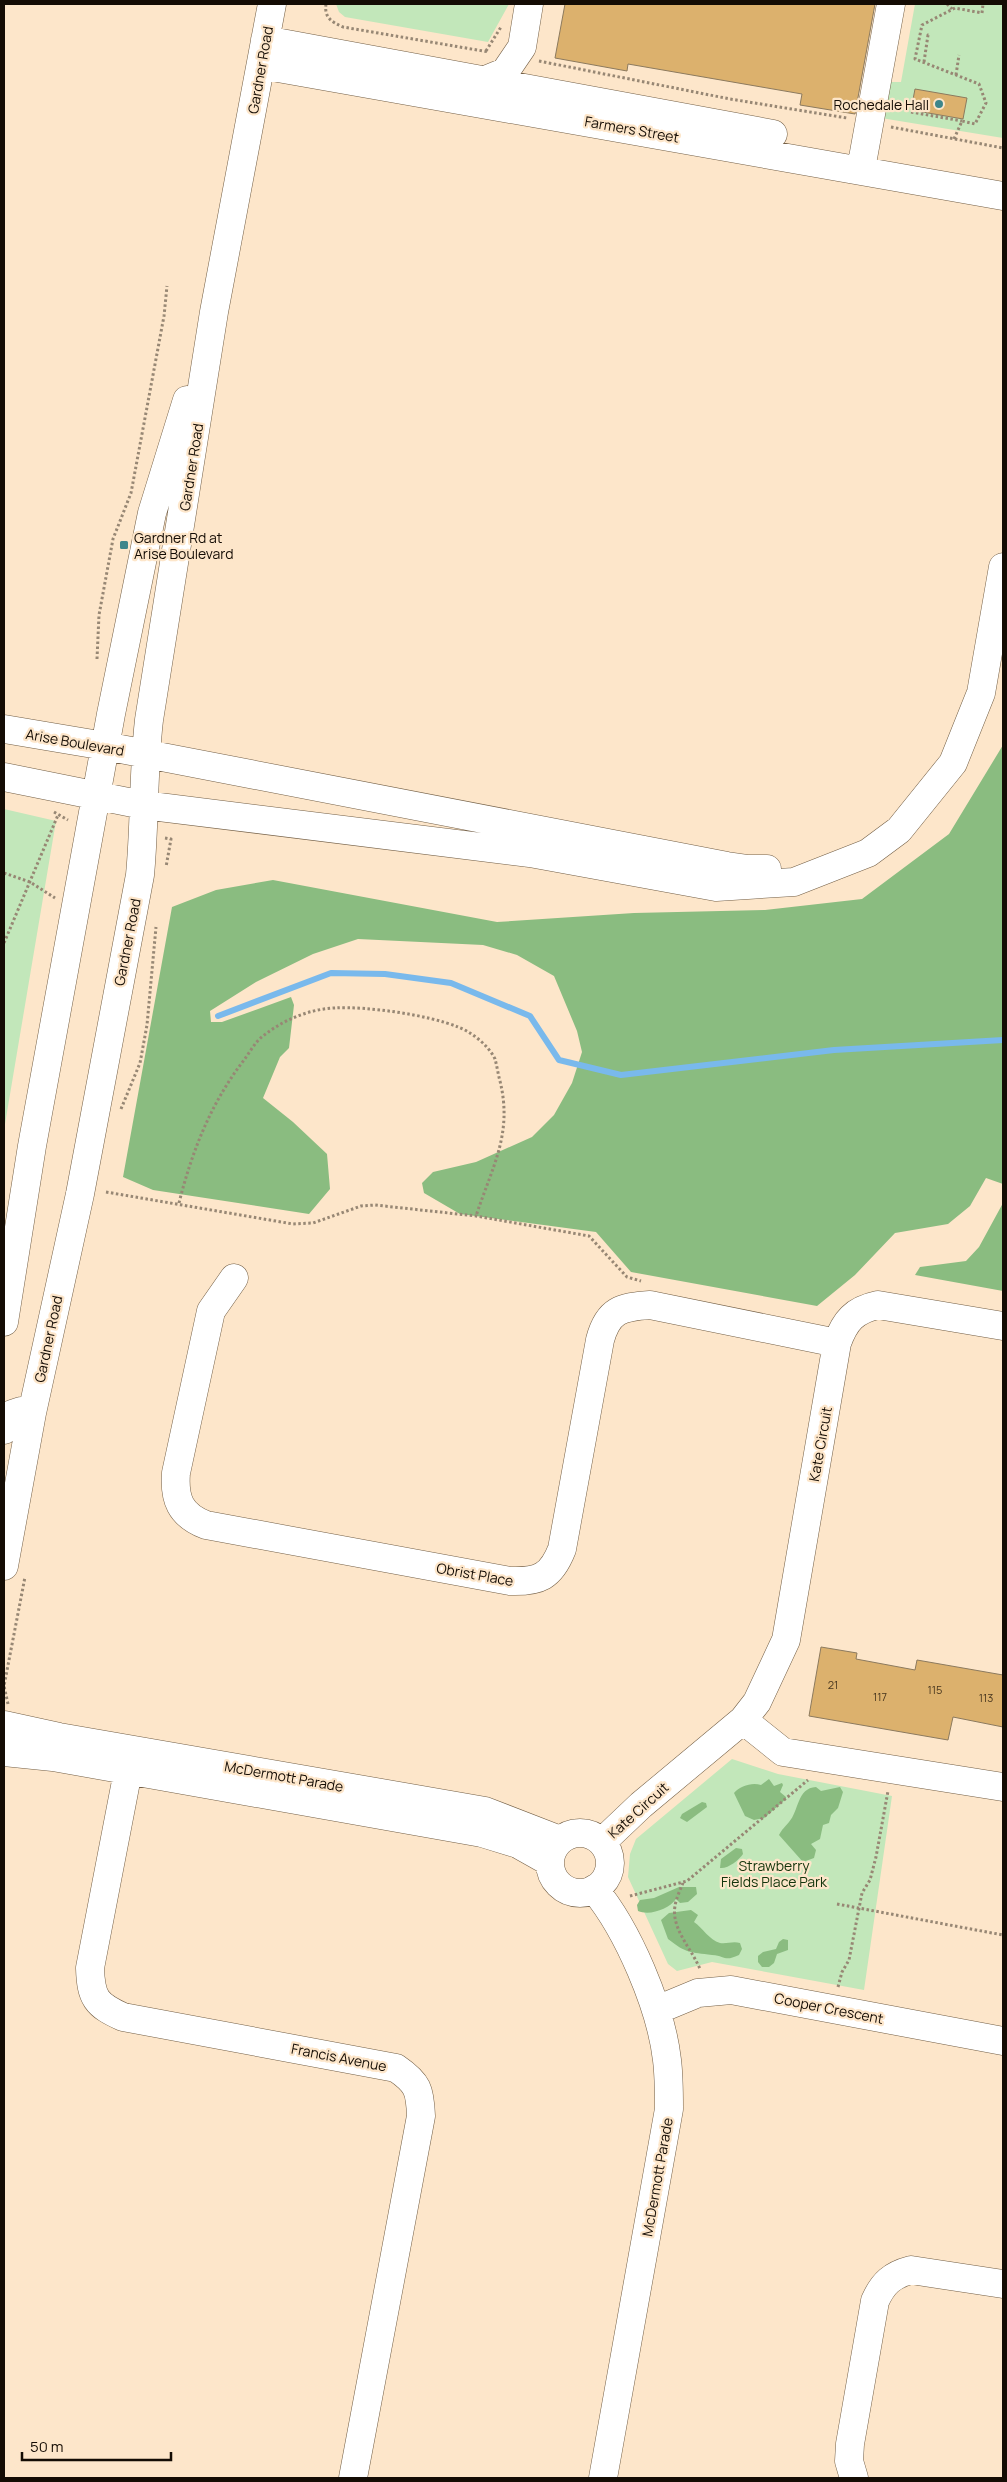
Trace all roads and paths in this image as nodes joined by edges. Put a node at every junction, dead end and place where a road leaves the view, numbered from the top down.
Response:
1 (272, 4) edge
2 (326, 4) edge
3 (529, 4) edge
4 (891, 4) edge
5 (947, 4) edge
6 (983, 4) edge
7 (952, 9) junction
8 (930, 36) dead end
9 (263, 53) junction
10 (494, 53) dead end
11 (958, 55) dead end
12 (531, 60) dead end
13 (924, 62) junction
14 (956, 75) junction
15 (483, 82) junction
16 (911, 112) dead end
17 (848, 118) dead end
18 (962, 122) junction
19 (883, 125) dead end
20 (954, 139) junction
21 (1003, 148) edge
22 (862, 160) junction
23 (1003, 176) edge
24 (1003, 196) edge
25 (214, 312) junction
26 (1003, 567) edge
27 (4, 729) edge
28 (105, 746) junction
29 (145, 754) junction
30 (4, 777) edge
31 (96, 796) junction
32 (143, 805) junction
33 (58, 815) dead end
34 (532, 841) junction
35 (4, 873) edge
36 (30, 882) junction
37 (55, 898) dead end
38 (4, 943) edge
39 (106, 1192) dead end
40 (179, 1204) junction
41 (476, 1216) junction
42 (234, 1278) dead end
43 (650, 1304) junction
44 (4, 1322) edge
45 (1003, 1326) edge
46 (837, 1343) junction
47 (32, 1413) junction
48 (4, 1430) edge
49 (4, 1566) edge
50 (743, 1720) junction
51 (4, 1725) edge
52 (4, 1752) edge
53 (128, 1771) junction
54 (816, 1774) dead end
55 (889, 1786) dead end
56 (1003, 1787) edge
57 (602, 1842) junction
58 (555, 1851) junction
59 (683, 1882) junction
60 (594, 1889) junction
61 (630, 1896) dead end
62 (837, 1904) dead end
63 (859, 1908) junction
64 (1003, 1935) edge
65 (702, 1976) dead end
66 (837, 1991) dead end
67 (657, 2010) junction
68 (1003, 2041) edge
69 (1003, 2284) edge
70 (353, 2478) edge
71 (603, 2478) edge
72 (854, 2478) edge

1 - 9 street, Gardner Road
2 - 10 path
3 - 15 street
4 - 22 street
5 - 7 path
6 - 7 path
7 - 13 path
8 - 13 path
9 - 15 street, Farmers Street
9 - 22 street, Farmers Street
9 - 25 street, Gardner Road
11 - 14 path
12 - 17 path
13 - 14 path
14 - 18 path
15 - 22 street, Farmers Street
16 - 18 path
18 - 20 path
19 - 20 path
20 - 21 path
22 - 23 street, Farmers Street
22 - 24 street, Farmers Street
25 - 28 street, Gardner Road
25 - 29 street, Gardner Road
26 - 34 street
27 - 28 street, Arise Boulevard
28 - 29 street, Arise Boulevard
28 - 31 street, Gardner Road
29 - 32 street, Gardner Road
29 - 34 street, Arise Boulevard
30 - 31 street
31 - 32 street
31 - 44 street, Gardner Road
32 - 34 street
32 - 47 street, Gardner Road
33 - 36 path
35 - 36 path
36 - 37 path
36 - 38 path
39 - 40 path
40 - 41 path
40 - 41 path
41 - 43 path
42 - 43 street, Obrist Place
43 - 46 street, Obrist Place
45 - 46 street, Kate Circuit
46 - 50 street, Kate Circuit
47 - 48 street
47 - 49 street, Gardner Road
50 - 56 street
50 - 57 street, Kate Circuit
51 - 58 street, McDermott Parade
52 - 53 street, McDermott Parade
53 - 58 street, McDermott Parade
53 - 70 street, Francis Avenue
54 - 59 path
55 - 63 path
57 - 58 street
57 - 60 street
58 - 60 street
59 - 61 path
59 - 65 path
60 - 67 street, McDermott Parade
62 - 63 path
63 - 64 path
63 - 66 path
67 - 68 street, Cooper Crescent
67 - 71 street, McDermott Parade
69 - 72 street

